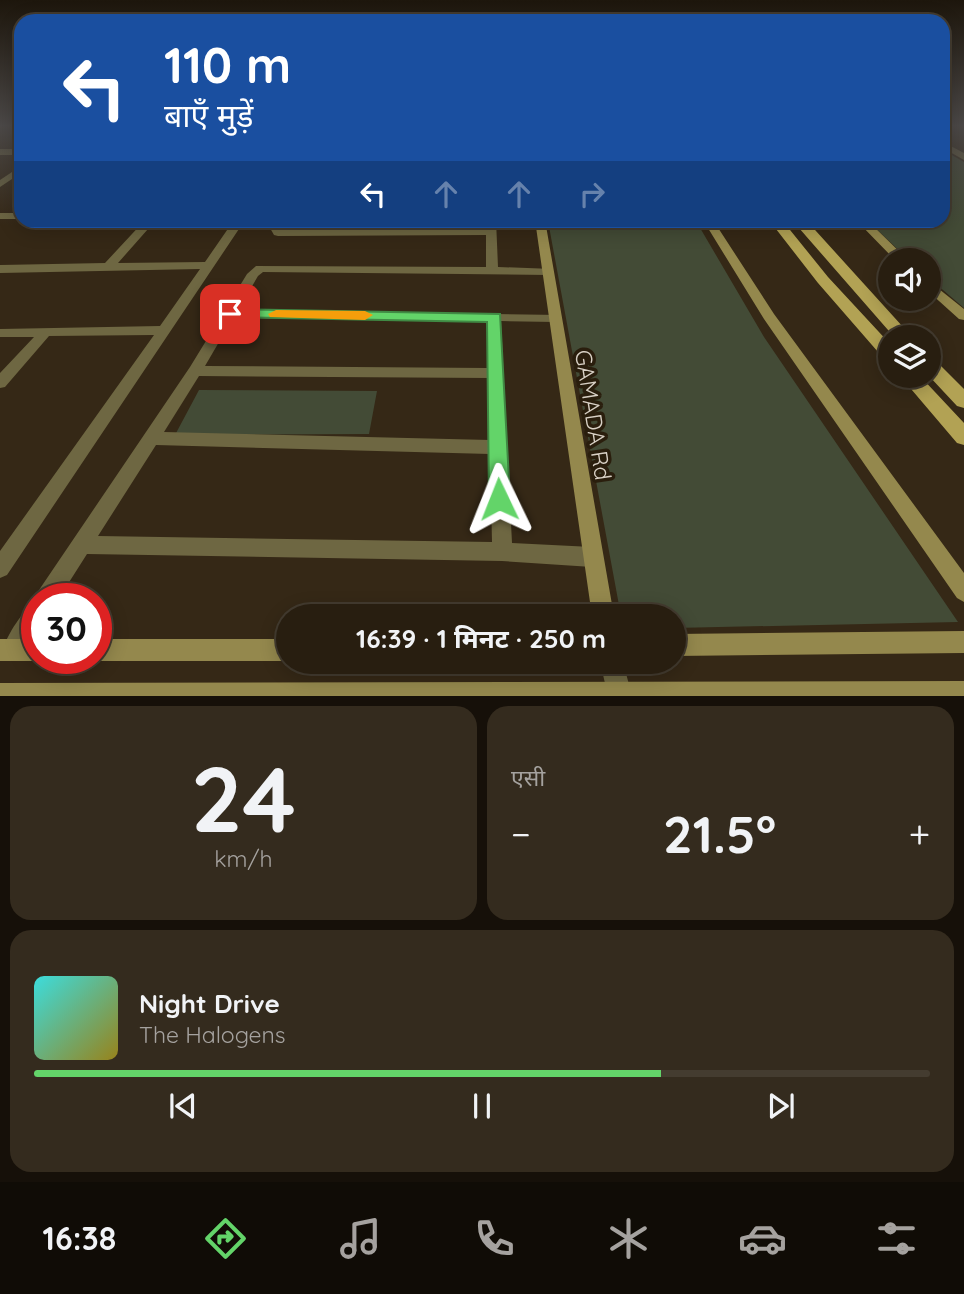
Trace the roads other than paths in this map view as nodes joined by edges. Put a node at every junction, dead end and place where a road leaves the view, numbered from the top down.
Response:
1 (144, 228) edge
2 (234, 228) edge
3 (275, 228) edge
4 (430, 228) edge
5 (491, 228) edge
6 (541, 228) edge
7 (713, 228) edge
8 (781, 228) edge
9 (805, 228) edge
10 (869, 228) edge
11 (890, 248) edge
12 (209, 265) junction
13 (108, 267) junction
14 (0, 268) edge
15 (492, 269) junction
16 (549, 271) junction
17 (941, 296) edge
18 (230, 314) junction
19 (964, 316) edge
20 (495, 317) junction
21 (555, 318) junction
22 (893, 325) edge
23 (163, 330) junction
24 (45, 332) junction
25 (0, 333) edge
26 (878, 341) edge
27 (195, 372) junction
28 (496, 373) junction
29 (941, 377) edge
30 (0, 383) edge
31 (920, 388) edge
32 (964, 401) edge
33 (964, 437) edge
34 (151, 438) junction
35 (497, 447) junction
36 (82, 545) junction
37 (502, 552) junction
38 (592, 557) junction
39 (0, 568) edge
40 (57, 583) edge
41 (964, 591) edge
42 (601, 604) edge
43 (21, 633) edge
44 (964, 642) edge
45 (686, 645) edge
46 (7, 650) edge
47 (112, 650) edge
48 (276, 650) edge
49 (615, 674) edge
50 (964, 693) edge
51 (620, 694) edge
52 (0, 695) edge
53 (191, 695) edge

1 - 13 street
2 - 12 street
3 - 4 street
5 - 15 street
6 - 16 street, GAMADA Rd
7 - 41 street
8 - 26 main road
9 - 22 main road
10 - 11 street
12 - 13 street
12 - 23 street
13 - 14 street
15 - 16 street
15 - 18 street
16 - 21 street, GAMADA Rd
17 - 19 street
18 - 20 street
18 - 27 street
20 - 21 street
20 - 28 street
21 - 38 street, GAMADA Rd
23 - 24 street
23 - 39 street
24 - 25 street
24 - 30 street
27 - 28 street
27 - 34 street
28 - 35 street
29 - 32 main road
31 - 33 main road
34 - 35 street
34 - 36 street
35 - 37 street
36 - 37 street
36 - 40 street
37 - 38 street
38 - 42 street, GAMADA Rd
43 - 46 street
44 - 45 street
47 - 48 street
49 - 51 street
50 - 51 street
51 - 53 street
52 - 53 street

